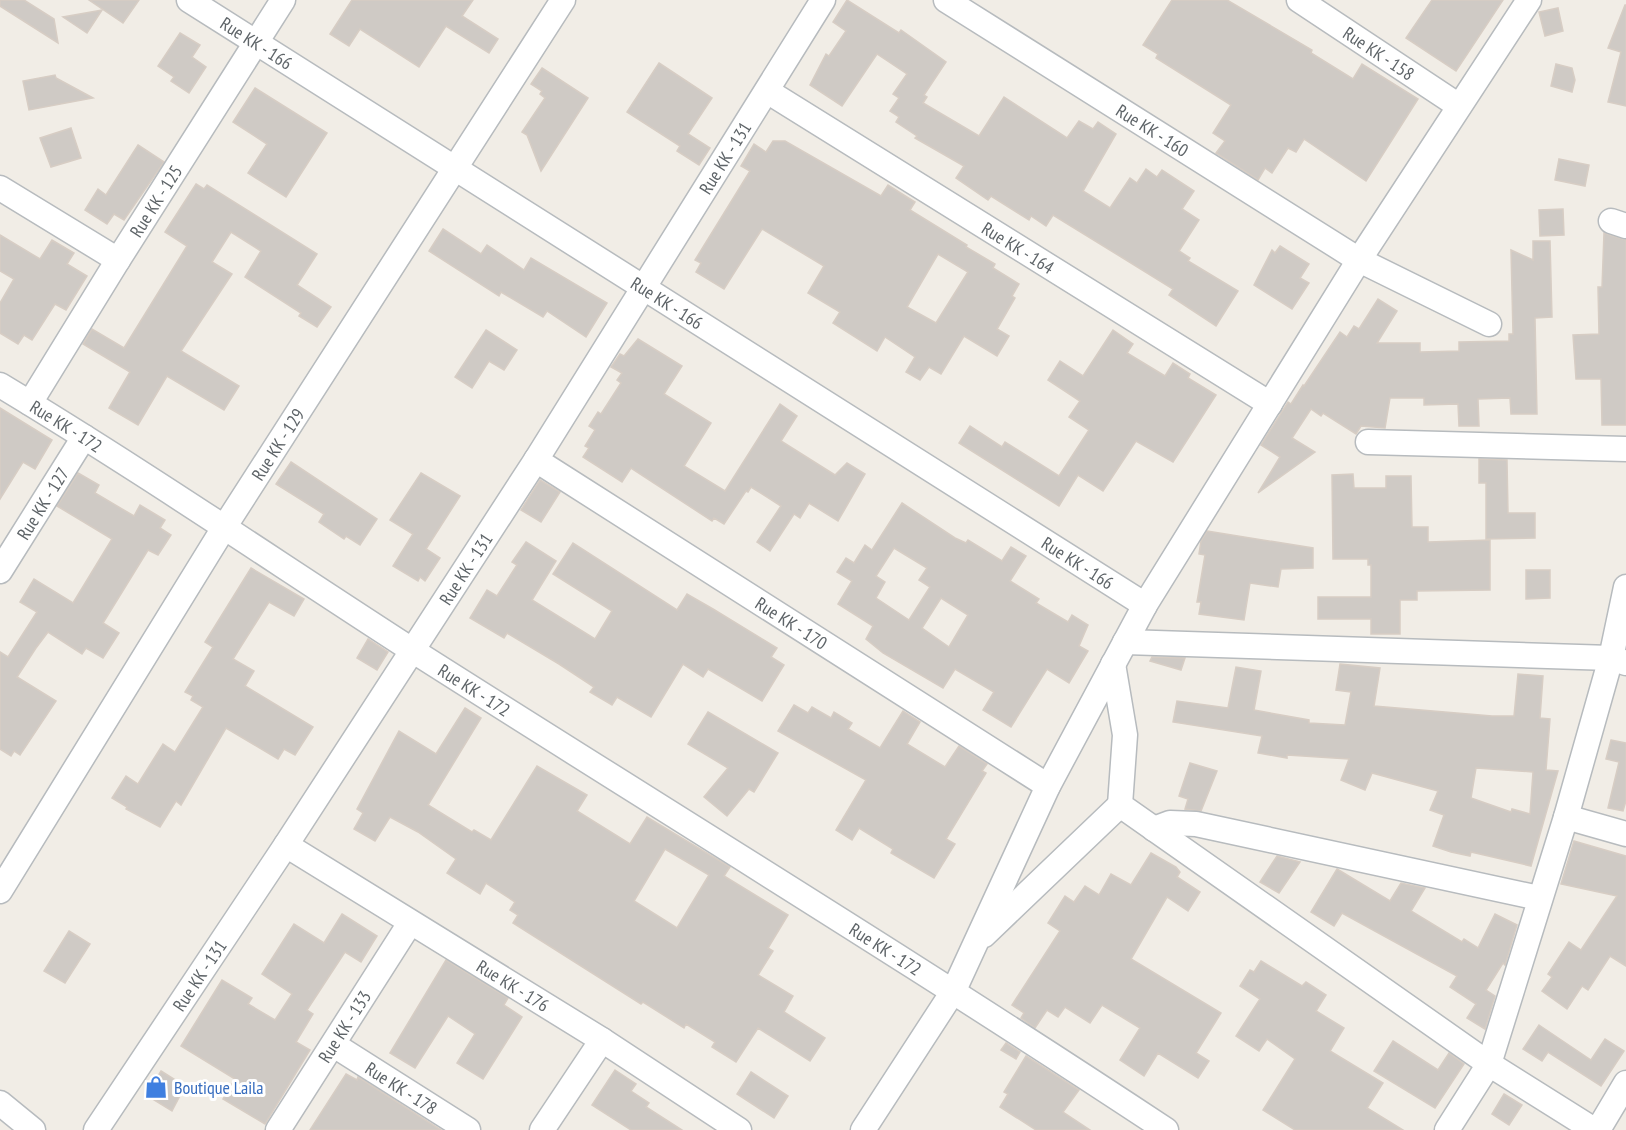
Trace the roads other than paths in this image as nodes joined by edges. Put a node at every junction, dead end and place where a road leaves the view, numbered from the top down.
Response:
1 (189, 0) edge
2 (283, 0) edge
3 (563, 0) edge
4 (823, 0) edge
5 (946, 0) edge
6 (1299, 0) edge
7 (1529, 0) edge
8 (256, 43) junction
9 (767, 91) junction
10 (1458, 106) junction
11 (456, 169) junction
12 (0, 188) edge
13 (117, 260) junction
14 (1359, 260) junction
15 (642, 287) junction
16 (1489, 324) dead end
17 (0, 385) edge
18 (30, 403) junction
19 (1270, 404) junction
20 (84, 437) junction
21 (1368, 442) dead end
22 (1626, 449) edge
23 (536, 460) junction
24 (225, 526) junction
25 (0, 571) edge
26 (1626, 587) edge
27 (1145, 605) junction
28 (1125, 642) junction
29 (413, 650) junction
30 (1618, 660) edge
31 (1113, 664) junction
32 (1048, 786) junction
33 (1120, 805) junction
34 (1566, 817) junction
35 (1154, 829) junction
36 (1626, 834) edge
37 (286, 845) junction
38 (0, 891) edge
39 (1539, 898) junction
40 (410, 923) junction
41 (975, 943) junction
42 (954, 990) junction
43 (602, 1040) junction
44 (334, 1045) junction
45 (1489, 1064) junction
46 (1626, 1083) edge
47 (0, 1103) edge
48 (33, 1130) edge
49 (96, 1130) edge
50 (278, 1130) edge
51 (468, 1130) edge
52 (542, 1130) edge
53 (739, 1130) edge
54 (863, 1130) edge
55 (1166, 1130) edge
56 (1447, 1130) edge
57 (1595, 1130) edge

1 - 8 street, Rue KK - 166
2 - 8 street, Rue KK - 125
3 - 11 street, Rue KK - 129
4 - 9 street, Rue KK - 131
5 - 14 street, Rue KK - 160
6 - 10 street, Rue KK - 158
7 - 10 street
8 - 11 street, Rue KK - 166
8 - 13 street, Rue KK - 125
9 - 15 street, Rue KK - 131
9 - 19 street, Rue KK - 164
10 - 14 street
11 - 15 street, Rue KK - 166
11 - 24 street, Rue KK - 129
12 - 13 street
13 - 18 street, Rue KK - 125
14 - 16 street, Rue KK - 160
14 - 19 street
15 - 23 street, Rue KK - 131
15 - 27 street, Rue KK - 166
17 - 18 street, Rue KK - 172
18 - 20 street, Rue KK - 172
19 - 27 street
20 - 24 street, Rue KK - 172
20 - 25 street, Rue KK - 127
21 - 22 street
23 - 29 street, Rue KK - 131
23 - 32 street, Rue KK - 170
24 - 29 street, Rue KK - 172
24 - 38 street, Rue KK - 129
26 - 30 street
27 - 28 street
28 - 30 street
28 - 31 street
29 - 37 street, Rue KK - 131
29 - 42 street, Rue KK - 172
30 - 34 street
31 - 32 street
31 - 33 street
32 - 41 street
33 - 35 street
33 - 41 street
34 - 36 street
34 - 39 street
35 - 39 street
35 - 45 street
37 - 40 street, Rue KK - 176
37 - 49 street, Rue KK - 131
39 - 45 street
40 - 43 street, Rue KK - 176
40 - 44 street, Rue KK - 133
41 - 42 street
42 - 54 street
42 - 55 street, Rue KK - 172
43 - 52 street
43 - 53 street, Rue KK - 176
44 - 50 street, Rue KK - 133
44 - 51 street, Rue KK - 178
45 - 56 street
45 - 57 street
46 - 57 street
47 - 48 street

